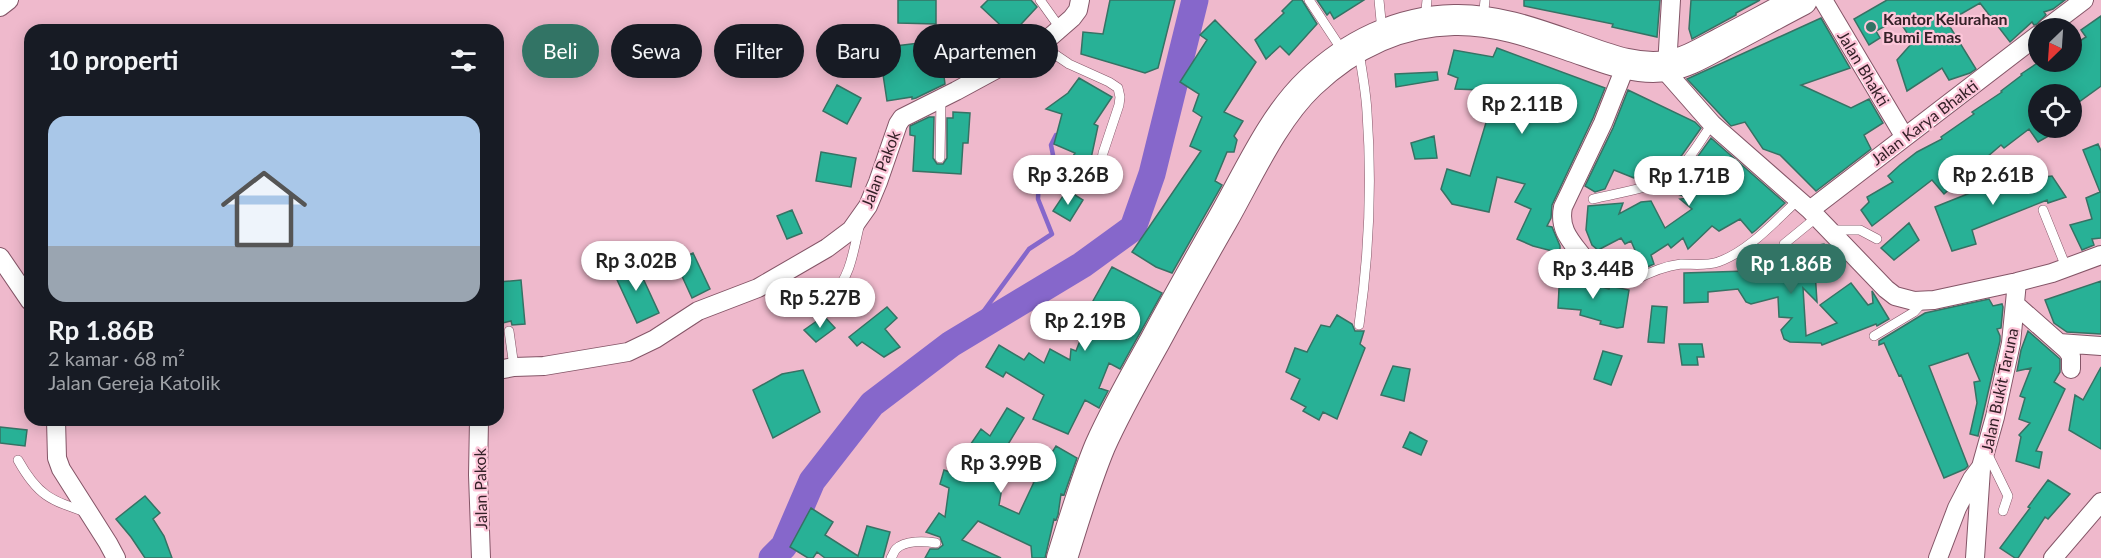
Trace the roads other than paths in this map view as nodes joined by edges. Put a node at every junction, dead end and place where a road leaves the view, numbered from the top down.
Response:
1 (9, 0) edge
2 (1040, 0) edge
3 (1080, 0) edge
4 (1309, 0) edge
5 (1379, 0) edge
6 (1671, 0) edge
7 (1802, 0) edge
8 (1823, 0) edge
9 (2084, 0) edge
10 (0, 7) edge
11 (1426, 11) edge
12 (1484, 11) edge
13 (2060, 18) edge
14 (1060, 28) joint
15 (2028, 43) edge
16 (1362, 45) junction
17 (1058, 59) edge
18 (1626, 65) junction
19 (1664, 66) junction
20 (979, 78) edge
21 (948, 95) junction
22 (1712, 124) junction
23 (1904, 136) junction
24 (940, 158) dead end
25 (1098, 182) dead end
26 (1593, 199) dead end
27 (2043, 210) dead end
28 (1814, 214) junction
29 (860, 219) junction
30 (1876, 238) dead end
31 (1784, 244) dead end
32 (2101, 255) edge
33 (0, 256) edge
34 (1586, 261) dead end
35 (2066, 267) junction
36 (780, 276) junction
37 (1633, 281) dead end
38 (2016, 282) junction
39 (24, 292) edge
40 (1925, 301) junction
41 (2016, 305) junction
42 (1359, 325) dead end
43 (508, 331) dead end
44 (1874, 336) dead end
45 (2059, 343) junction
46 (2101, 346) edge
47 (506, 368) edge
48 (2071, 369) dead end
49 (56, 426) edge
50 (479, 426) edge
51 (1984, 459) junction
52 (18, 460) dead end
53 (2101, 502) edge
54 (2002, 511) dead end
55 (90, 514) junction
56 (936, 543) dead end
57 (116, 558) edge
58 (481, 558) edge
59 (891, 558) edge
60 (1062, 558) edge
61 (1938, 558) edge
62 (1975, 558) edge
63 (2053, 558) edge

1 - 10 street
2 - 14 lane
3 - 14 street, Jalan Pakok
4 - 16 lane
5 - 16 lane
6 - 19 street
7 - 19 highway
8 - 23 street, Jalan Bhakti
9 - 13 street
11 - 12 highway
11 - 16 highway
12 - 18 highway
15 - 23 street, Jalan Karya Bhakti
16 - 42 lane
16 - 60 highway
17 - 25 lane
18 - 19 highway
18 - 34 street
19 - 22 street
20 - 21 street, Jalan Pakok
21 - 24 lane
21 - 29 street, Jalan Pakok
22 - 26 lane
22 - 28 street
23 - 28 street, Jalan Karya Bhakti
27 - 35 lane
28 - 30 lane
28 - 31 lane
28 - 37 lane
28 - 40 street
29 - 36 street, Jalan Pakok
29 - 36 lane
32 - 35 street
33 - 39 street
35 - 38 street
36 - 47 street, Jalan Pakok
38 - 40 street
38 - 41 street, Jalan Bukit Taruna
40 - 44 lane
41 - 45 street
41 - 51 street, Jalan Bukit Taruna
43 - 47 lane
45 - 46 street
45 - 48 street
49 - 55 street
50 - 58 street, Jalan Pakok
51 - 54 lane
51 - 61 street, Jalan Bukit Taruna
51 - 62 street
52 - 55 lane
53 - 63 street
55 - 57 street
56 - 59 lane

